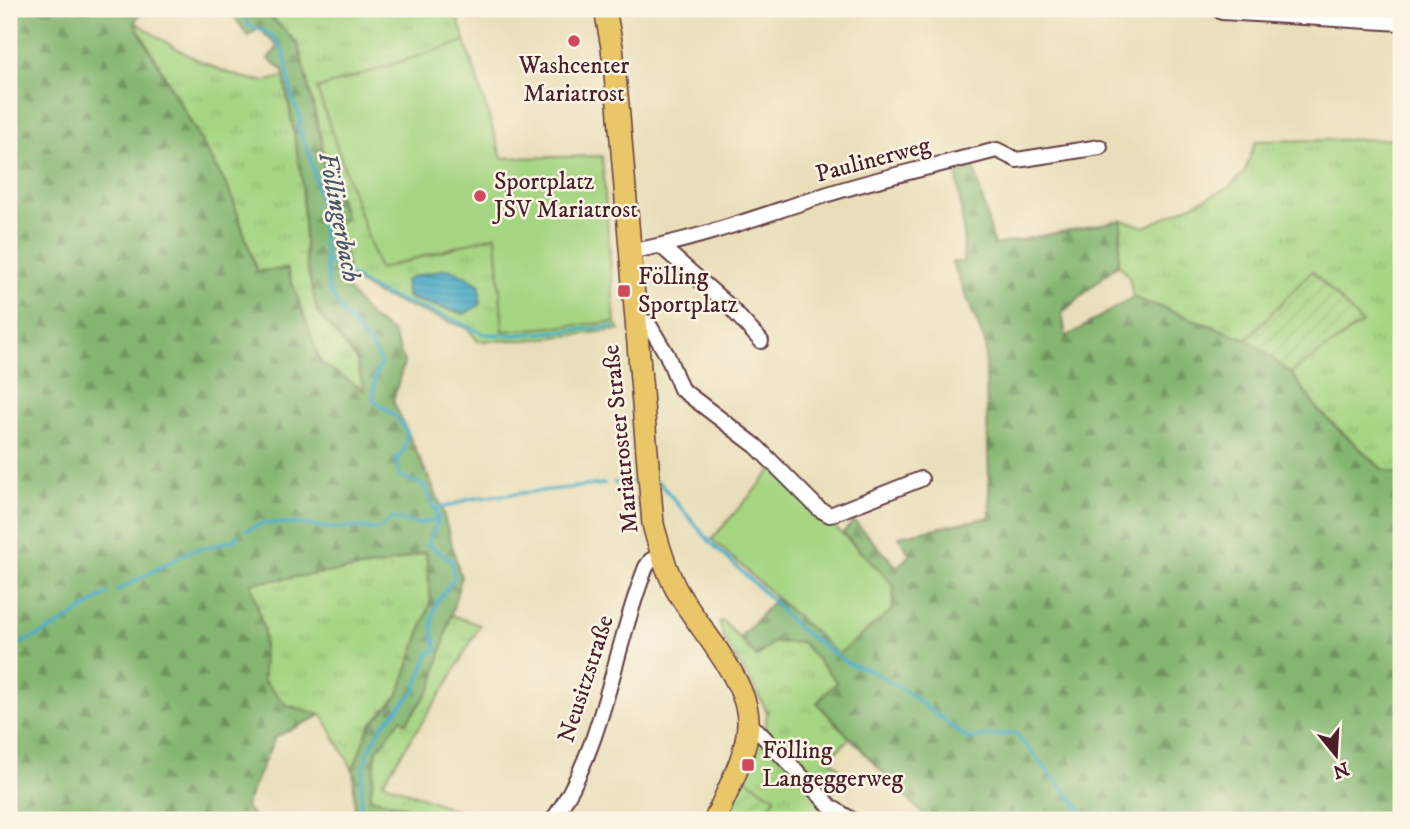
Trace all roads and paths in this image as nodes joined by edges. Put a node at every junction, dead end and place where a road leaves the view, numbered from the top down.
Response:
1 (605, 9) edge
2 (1218, 9) edge
3 (1401, 23) edge
4 (1100, 147) dead end
5 (661, 246) junction
6 (628, 251) junction
7 (634, 317) junction
8 (761, 341) dead end
9 (921, 479) dead end
10 (661, 555) junction
11 (748, 725) junction
12 (553, 820) edge
13 (715, 820) edge
14 (852, 820) edge

1 - 6 main road, Mariatroster Straße
2 - 3 street
4 - 5 street, Paulinerweg
5 - 6 street, Paulinerweg
5 - 8 street
6 - 7 main road, Mariatroster Straße
7 - 9 street, Mariatroster Straße
7 - 10 main road, Mariatroster Straße
10 - 11 main road, Mariatroster Straße
10 - 12 street, Neusitzstraße
11 - 13 main road, Mariatroster Straße
11 - 14 street

